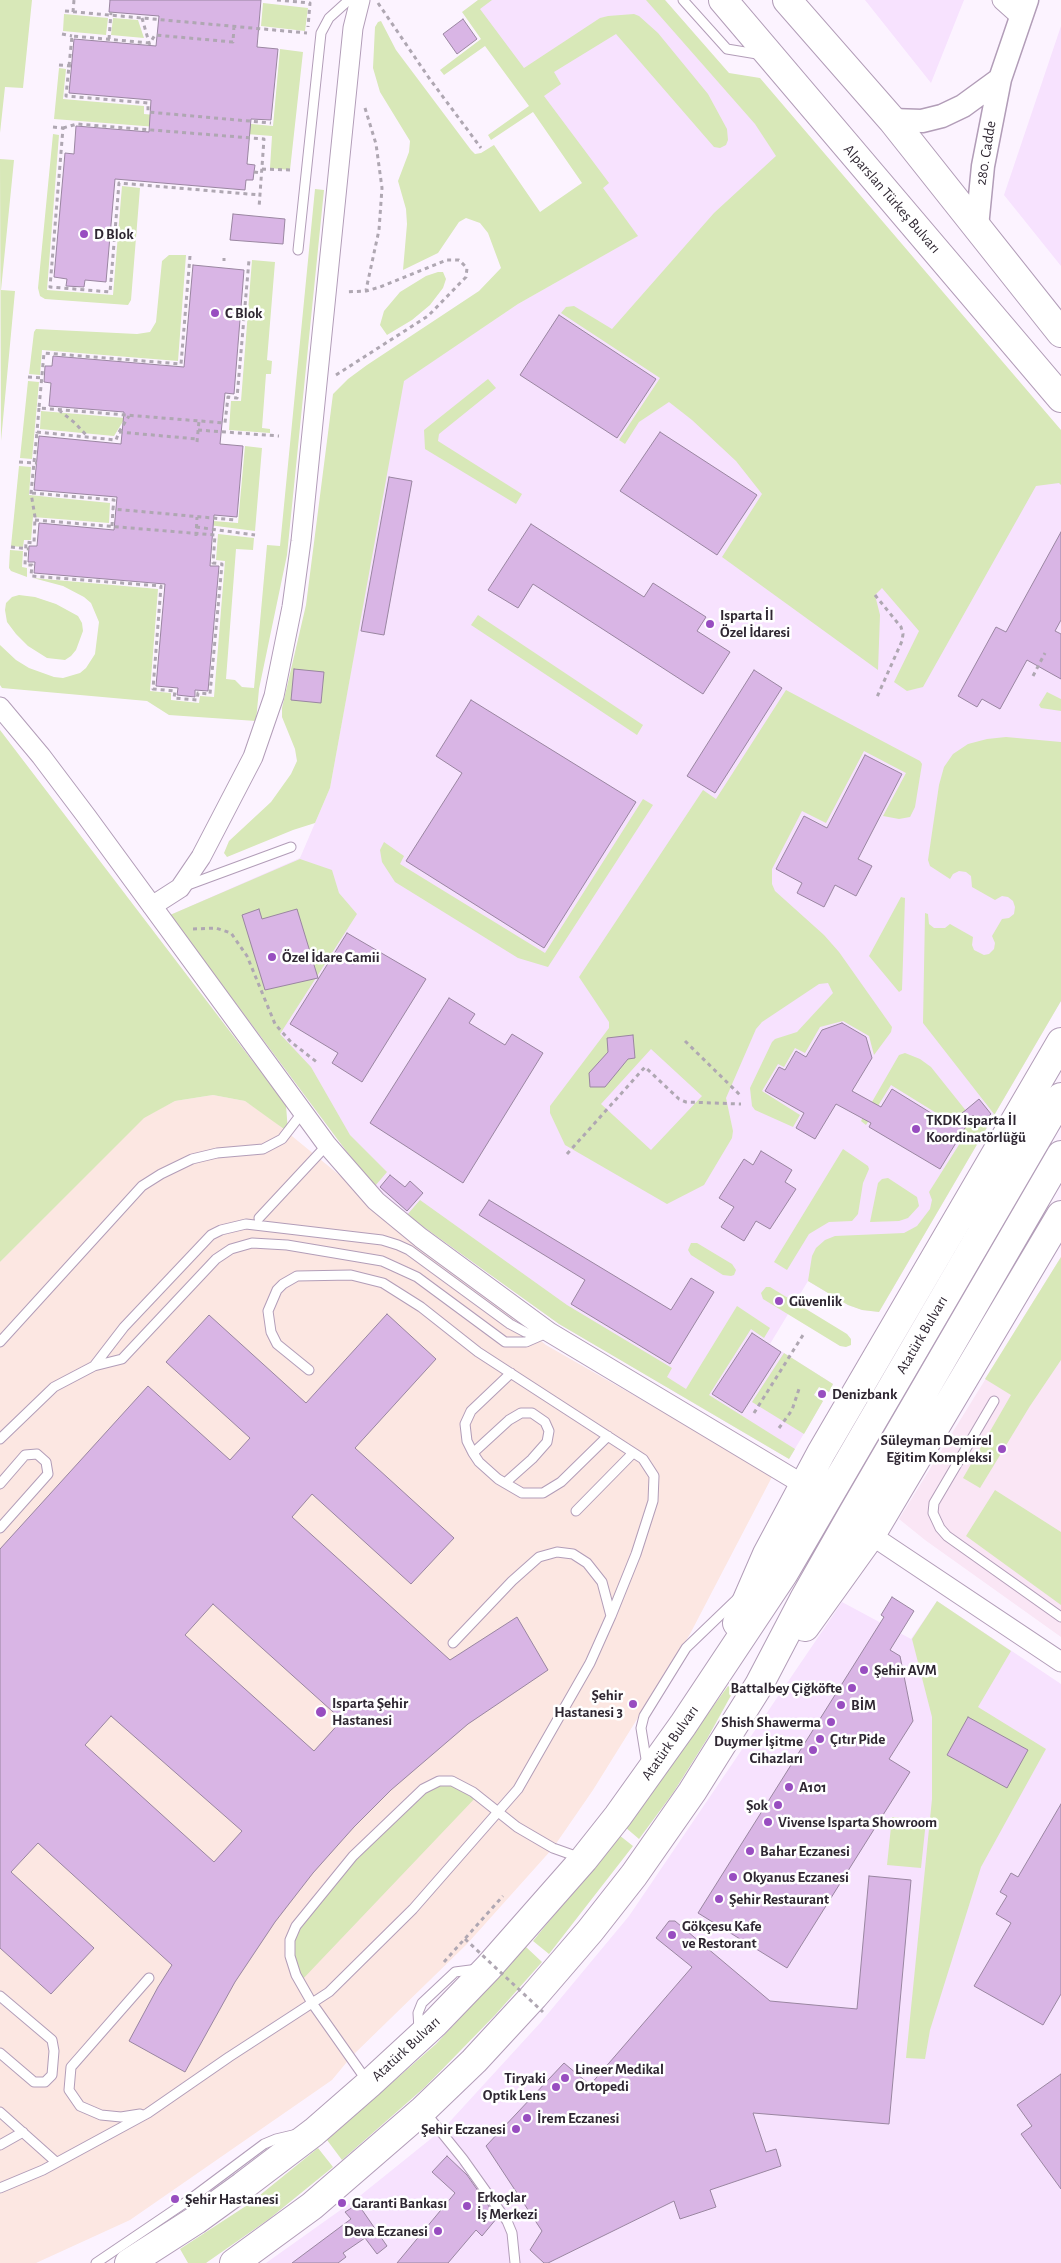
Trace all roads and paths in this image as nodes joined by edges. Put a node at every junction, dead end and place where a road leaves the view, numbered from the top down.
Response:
1 (74, 0) edge
2 (278, 0) edge
3 (349, 0) edge
4 (360, 0) edge
5 (377, 0) edge
6 (683, 0) edge
7 (723, 0) edge
8 (787, 0) edge
9 (1002, 0) edge
10 (1024, 9) edge
11 (65, 11) dead end
12 (73, 12) junction
13 (111, 13) junction
14 (142, 18) junction
15 (234, 26) junction
16 (62, 34) dead end
17 (72, 36) junction
18 (108, 39) junction
19 (150, 44) junction
20 (770, 56) junction
21 (59, 65) dead end
22 (70, 66) junction
23 (1000, 79) junction
24 (364, 104) dead end
25 (892, 120) junction
26 (271, 123) dead end
27 (53, 127) dead end
28 (63, 128) junction
29 (481, 148) dead end
30 (293, 162) dead end
31 (262, 171) junction
32 (254, 172) dead end
33 (260, 195) junction
34 (259, 208) dead end
35 (977, 227) junction
36 (298, 250) dead end
37 (190, 256) dead end
38 (249, 260) dead end
39 (326, 291) junction
40 (366, 291) junction
41 (1061, 333) edge
42 (28, 377) dead end
43 (43, 378) junction
44 (317, 387) junction
45 (1061, 398) edge
46 (39, 408) junction
47 (58, 410) junction
48 (129, 416) junction
49 (199, 421) junction
50 (198, 430) junction
51 (37, 432) junction
52 (119, 432) junction
53 (279, 436) dead end
54 (87, 437) junction
55 (19, 462) dead end
56 (35, 463) junction
57 (31, 493) junction
58 (113, 509) junction
59 (197, 517) junction
60 (35, 520) junction
61 (235, 520) dead end
62 (112, 526) junction
63 (196, 527) junction
64 (255, 534) dead end
65 (196, 535) junction
66 (10, 548) dead end
67 (28, 549) junction
68 (875, 595) dead end
69 (1045, 653) dead end
70 (1033, 676) dead end
71 (877, 697) dead end
72 (0, 707) edge
73 (291, 847) dead end
74 (180, 888) junction
75 (152, 906) junction
76 (190, 930) dead end
77 (685, 1041) dead end
78 (1061, 1042) edge
79 (318, 1063) dead end
80 (740, 1095) dead end
81 (1061, 1097) edge
82 (741, 1104) dead end
83 (302, 1113) junction
84 (326, 1145) junction
85 (567, 1154) dead end
86 (1061, 1155) edge
87 (1061, 1215) edge
88 (259, 1218) dead end
89 (1054, 1231) edge
90 (544, 1334) junction
91 (803, 1335) dead end
92 (0, 1342) edge
93 (94, 1366) junction
94 (309, 1370) dead end
95 (511, 1373) junction
96 (799, 1389) dead end
97 (994, 1401) dead end
98 (754, 1413) dead end
99 (779, 1428) dead end
100 (608, 1436) junction
101 (0, 1440) edge
102 (473, 1453) junction
103 (633, 1453) junction
104 (505, 1483) junction
105 (0, 1484) edge
106 (804, 1484) junction
107 (576, 1511) dead end
108 (0, 1528) edge
109 (871, 1535) junction
110 (753, 1585) junction
111 (612, 1616) junction
112 (1061, 1617) edge
113 (453, 1643) dead end
114 (1061, 1662) edge
115 (710, 1683) junction
116 (759, 1684) junction
117 (648, 1774) junction
118 (498, 1812) junction
119 (584, 1859) junction
120 (503, 1896) dead end
121 (465, 1938) junction
122 (441, 1964) dead end
123 (148, 1978) dead end
124 (0, 1996) edge
125 (312, 2003) junction
126 (543, 2012) dead end
127 (0, 2053) edge
128 (369, 2084) junction
129 (423, 2110) junction
130 (0, 2112) edge
131 (148, 2113) junction
132 (23, 2132) junction
133 (314, 2132) junction
134 (0, 2145) edge
135 (56, 2162) junction
136 (0, 2188) edge
137 (96, 2263) edge
138 (129, 2263) edge
139 (234, 2263) edge
140 (515, 2263) edge

1 - 12 path
2 - 15 path
3 - 36 lane
4 - 39 street
5 - 29 path
6 - 20 lane
7 - 20 main road, Alparslan Türkeş Bulvarı
8 - 25 main road
9 - 10 street
10 - 23 street, 280. Cadde
11 - 12 path
12 - 13 path
13 - 14 path
13 - 18 path
14 - 15 path
14 - 19 path
15 - 19 path
16 - 17 path
17 - 18 path
17 - 22 path
18 - 19 path
20 - 45 main road, Alparslan Türkeş Bulvarı
21 - 22 path
22 - 26 path
23 - 25 street
23 - 35 street, 280. Cadde
24 - 40 path
25 - 35 main road
27 - 28 path
28 - 31 path
28 - 33 path
30 - 31 path
31 - 32 path
31 - 33 path
33 - 34 path
35 - 41 main road
37 - 43 path
38 - 49 path
39 - 40 path
39 - 44 street
40 - 44 path
42 - 43 path
43 - 46 path
44 - 74 street
46 - 47 path
46 - 51 path
47 - 48 path
47 - 54 path
48 - 49 path
48 - 52 path
49 - 50 path
50 - 52 path
50 - 53 path
51 - 54 path
51 - 56 path
52 - 54 path
55 - 56 path
56 - 57 path
57 - 58 path
57 - 60 path
58 - 59 path
58 - 62 path
59 - 61 path
59 - 63 path
60 - 62 path
60 - 67 path
62 - 65 path
63 - 64 path
63 - 65 path
65 - 67 path
66 - 67 path
68 - 71 path
69 - 70 path
72 - 75 street
73 - 74 lane
74 - 75 street
75 - 83 street
76 - 79 path
77 - 80 path
78 - 106 main road
81 - 115 main road, Atatürk Bulvarı
82 - 85 path
83 - 84 street
83 - 92 lane
84 - 88 lane
84 - 90 street
86 - 116 main road, Atatürk Bulvarı
87 - 89 main road
89 - 109 main road
90 - 93 lane
90 - 93 lane
90 - 106 street
91 - 98 path
93 - 101 lane
94 - 95 lane
95 - 100 lane
95 - 102 lane
96 - 99 path
97 - 112 lane
100 - 103 lane
100 - 104 lane
102 - 104 lane
102 - 104 lane
103 - 107 lane
103 - 111 lane
105 - 108 lane
106 - 110 main road
109 - 114 street
109 - 116 main road
110 - 115 main road
110 - 117 lane
111 - 113 lane
111 - 118 lane
115 - 117 main road, Atatürk Bulvarı
116 - 129 main road, Atatürk Bulvarı
117 - 119 main road, Atatürk Bulvarı
118 - 119 lane
118 - 125 lane
118 - 125 lane
119 - 128 main road, Atatürk Bulvarı
120 - 121 path
121 - 122 path
121 - 126 path, bridge
123 - 131 lane
124 - 127 lane
125 - 128 lane
125 - 131 lane
128 - 133 main road, Atatürk Bulvarı
129 - 139 main road, Atatürk Bulvarı
129 - 140 lane
130 - 132 lane
131 - 135 lane
132 - 134 lane
132 - 135 lane
133 - 137 lane
133 - 138 main road, Atatürk Bulvarı
135 - 136 lane

